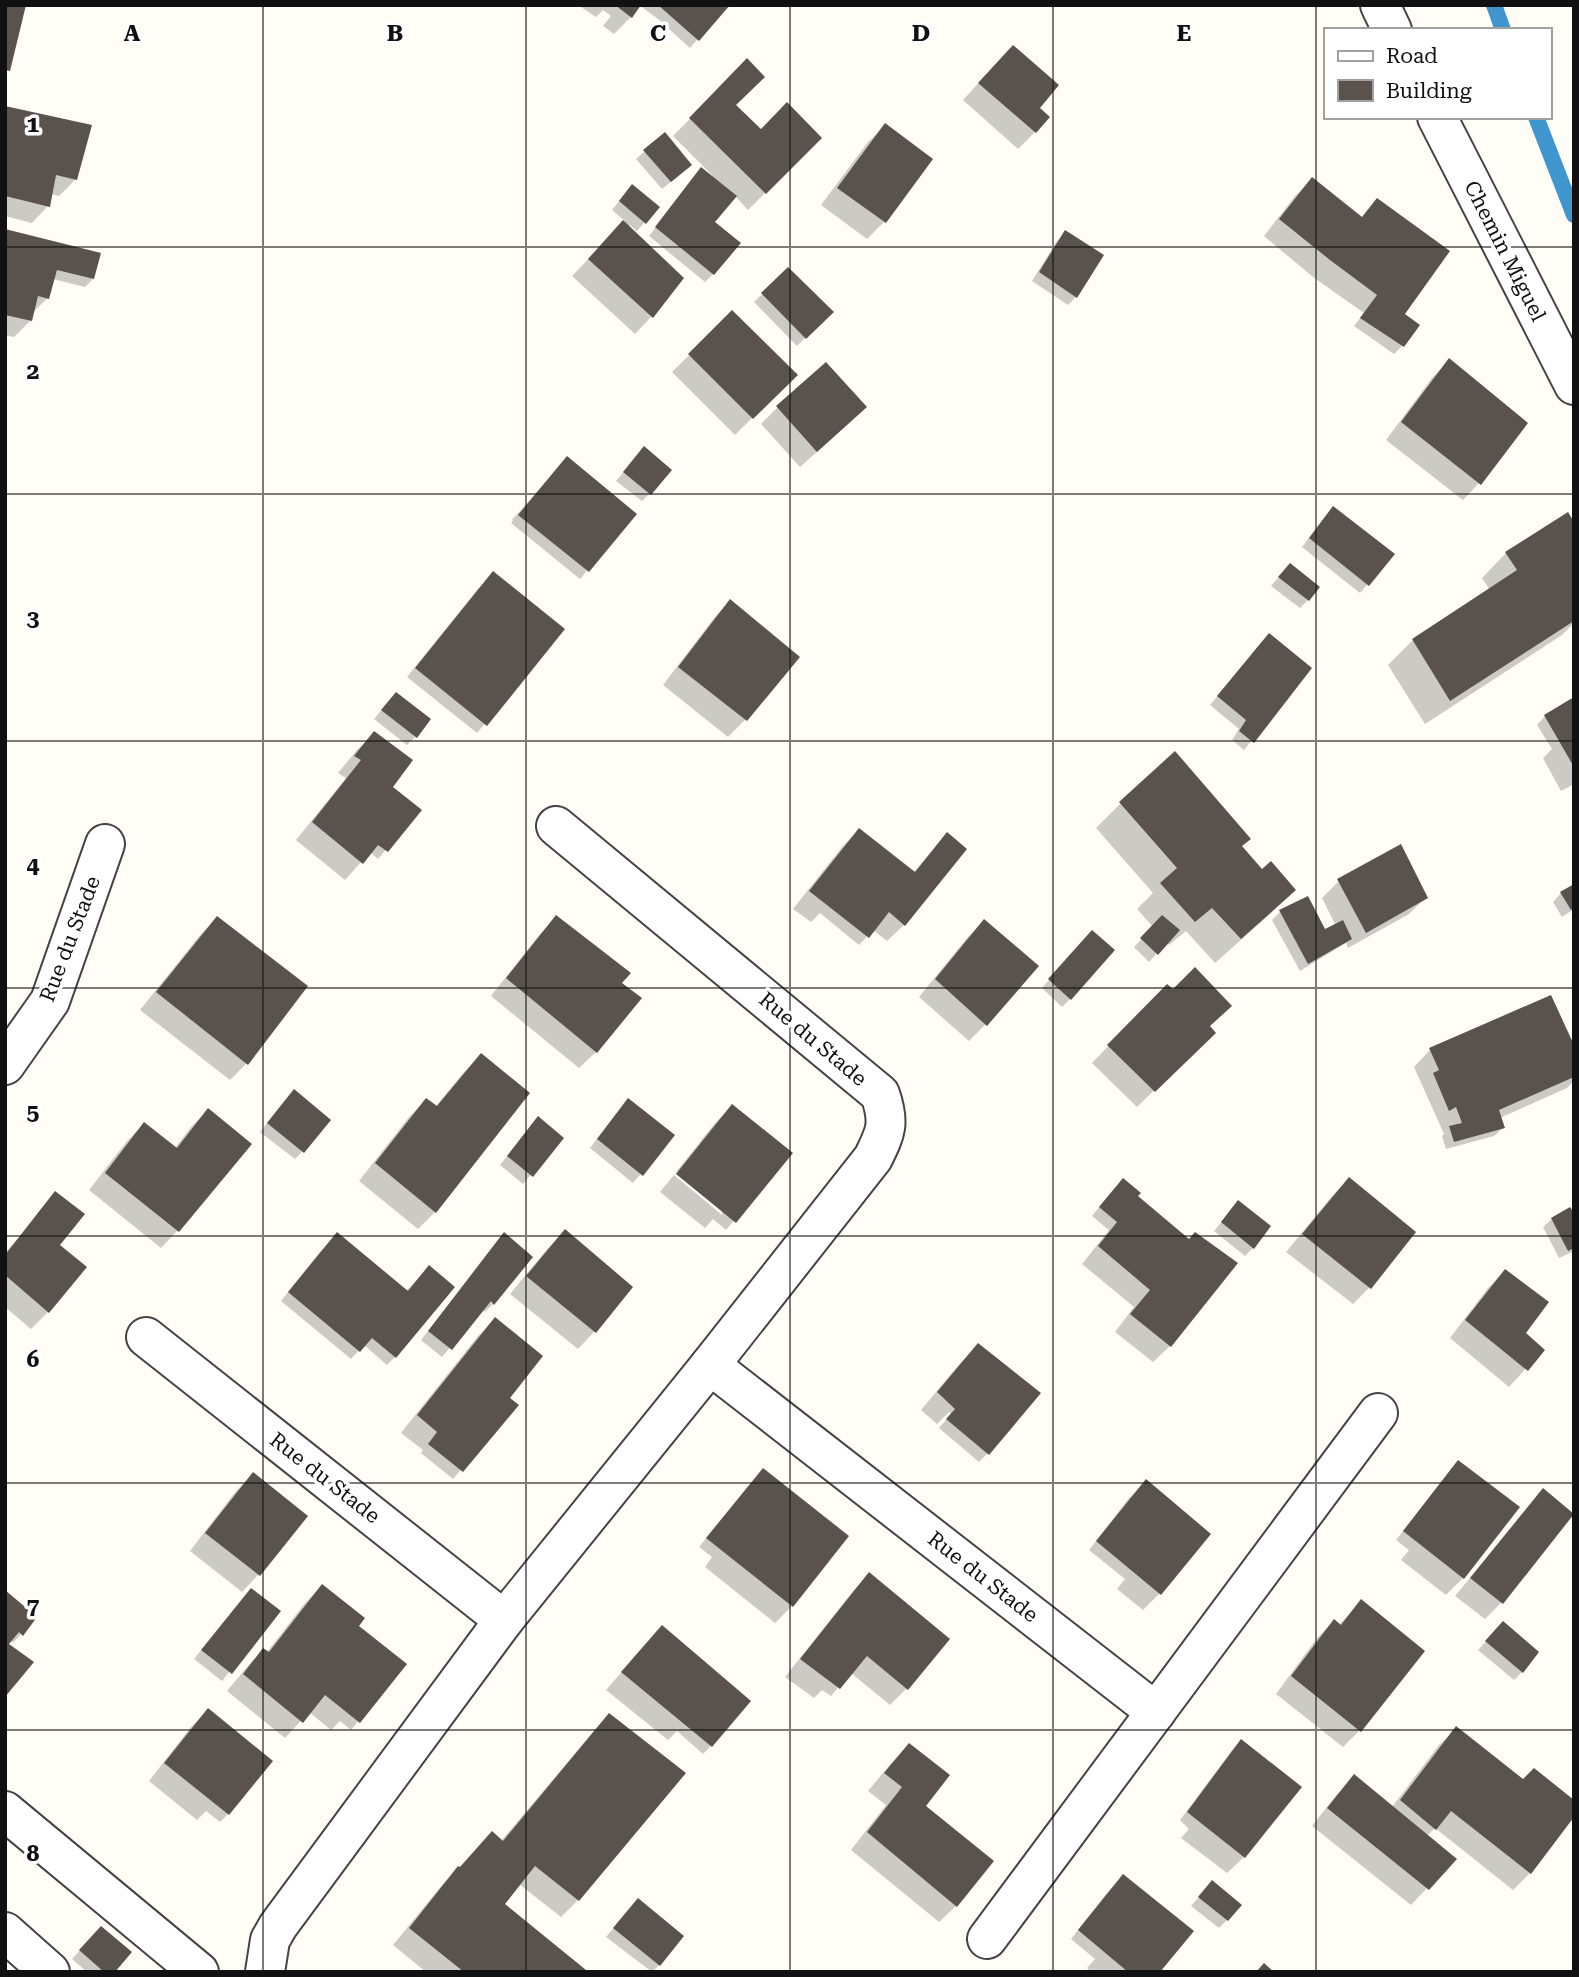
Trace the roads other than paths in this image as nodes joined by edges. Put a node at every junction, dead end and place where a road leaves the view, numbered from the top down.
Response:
1 (1380, 5) edge
2 (1391, 28) edge
3 (1438, 119) edge
4 (1574, 385) edge
5 (556, 826) dead end
6 (106, 844) dead end
7 (5, 1065) edge
8 (146, 1337) dead end
9 (710, 1365) junction
10 (1378, 1413) dead end
11 (504, 1620) junction
12 (1156, 1712) junction
13 (5, 1811) edge
14 (5, 1932) edge
15 (987, 1939) dead end
16 (50, 1972) edge
17 (199, 1972) edge
18 (265, 1972) edge

1 - 2 street
3 - 4 street, Chemin Miguel
5 - 9 street, Rue du Stade
6 - 7 street, Rue du Stade
8 - 11 street, Rue du Stade
9 - 11 street, Rue du Stade
9 - 12 street, Rue du Stade
10 - 12 street
11 - 18 street, Rue du Stade
12 - 15 street
13 - 17 street
14 - 16 street

